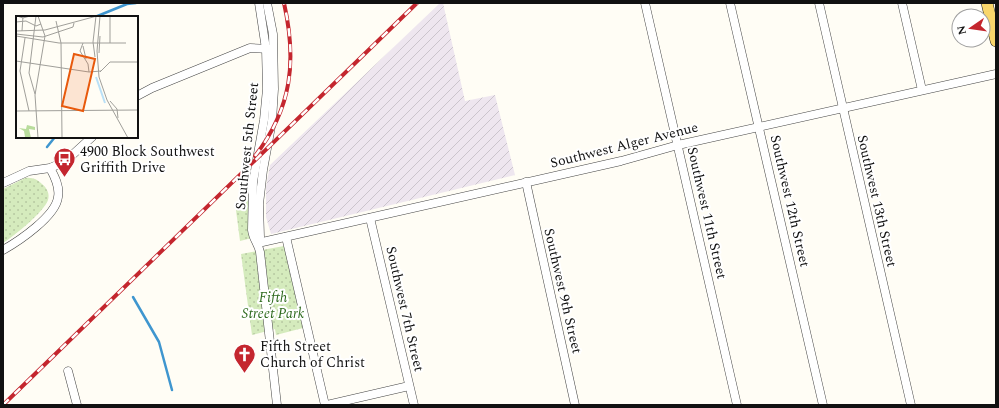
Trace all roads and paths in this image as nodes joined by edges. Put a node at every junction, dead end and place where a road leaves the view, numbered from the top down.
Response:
1 (259, 3) edge
2 (267, 3) edge
3 (645, 3) edge
4 (730, 3) edge
5 (819, 3) edge
6 (902, 3) edge
7 (987, 3) edge
8 (996, 41) edge
9 (270, 49) junction
10 (996, 74) edge
11 (922, 90) junction
12 (138, 95) edge
13 (842, 108) junction
14 (760, 127) junction
15 (91, 138) edge
16 (678, 145) junction
17 (50, 168) junction
18 (526, 182) junction
19 (3, 183) edge
20 (370, 218) junction
21 (286, 237) junction
22 (258, 243) junction
23 (3, 250) edge
24 (68, 371) dead end
25 (409, 386) junction
26 (77, 405) edge
27 (277, 405) edge
28 (326, 405) edge
29 (414, 405) edge
30 (575, 405) edge
31 (738, 405) edge
32 (823, 405) edge
33 (911, 405) edge

1 - 9 street, Southwest 5th Street
2 - 9 street, Southwest 5th Street
3 - 16 street, Southwest 11th Street
4 - 14 street, Southwest 12th Street
5 - 13 street, Southwest 13th Street
6 - 11 street
7 - 8 main road
9 - 12 street
9 - 22 street, Southwest 5th Street
10 - 11 street, Southwest Alger Avenue
11 - 13 street, Southwest Alger Avenue
13 - 14 street, Southwest Alger Avenue
13 - 33 street, Southwest 13th Street
14 - 16 street, Southwest Alger Avenue
14 - 32 street, Southwest 12th Street
15 - 17 street
16 - 18 street, Southwest Alger Avenue
16 - 31 street, Southwest 11th Street
17 - 19 street
17 - 23 street
18 - 20 street, Southwest Alger Avenue
18 - 30 street, Southwest 9th Street
20 - 21 street, Southwest Alger Avenue
20 - 25 street, Southwest 7th Street
21 - 22 street, Southwest Alger Avenue
21 - 28 street
22 - 27 street, Southwest 5th Street
24 - 26 street
25 - 28 street
25 - 29 street, Southwest 7th Street

